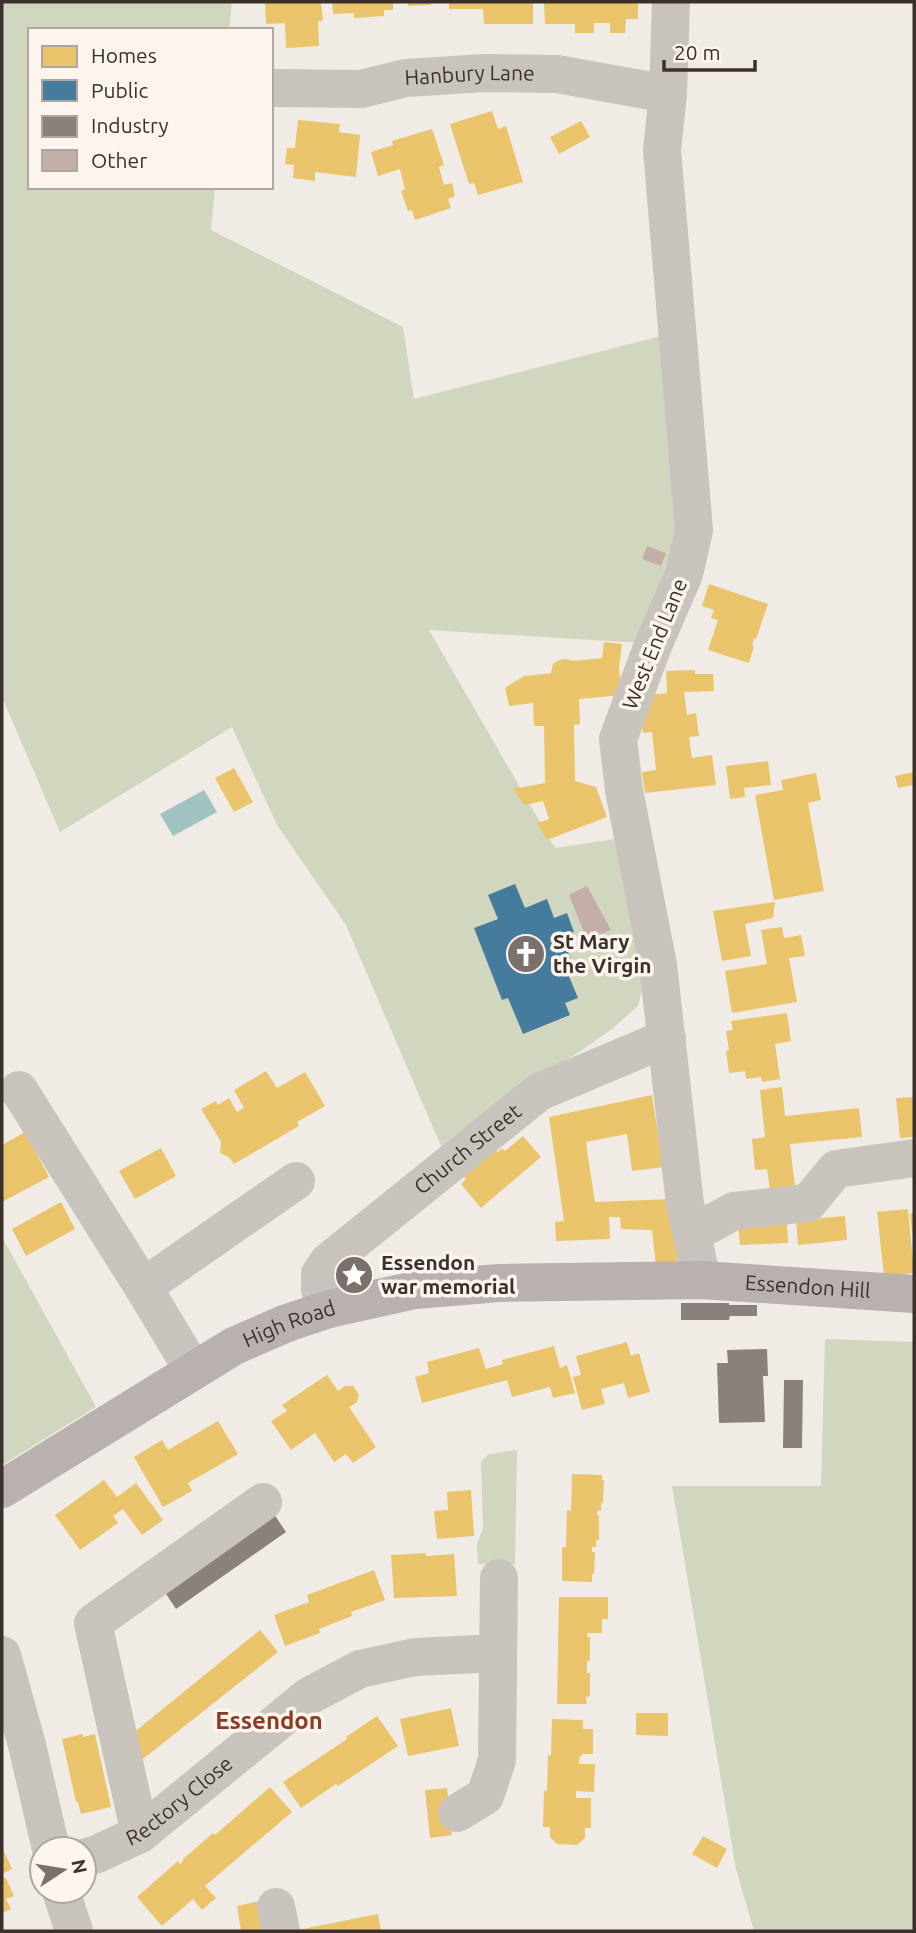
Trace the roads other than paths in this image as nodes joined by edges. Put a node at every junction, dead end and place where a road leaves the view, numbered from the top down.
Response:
1 (671, 2) edge
2 (273, 88) edge
3 (668, 94) junction
4 (667, 1038) junction
5 (19, 1090) dead end
6 (914, 1158) edge
7 (296, 1181) dead end
8 (692, 1234) junction
9 (702, 1280) junction
10 (143, 1287) junction
11 (914, 1294) edge
12 (329, 1309) junction
13 (193, 1370) junction
14 (2, 1489) edge
15 (263, 1502) dead end
16 (499, 1578) dead end
17 (498, 1653) junction
18 (2, 1655) edge
19 (457, 1813) dead end
20 (140, 1834) junction
21 (48, 1835) edge
22 (98, 1853) edge
23 (66, 1905) edge
24 (74, 1931) edge

1 - 3 street, West End Lane
2 - 3 street, Hanbury Lane
3 - 4 street, West End Lane
4 - 8 street, West End Lane
4 - 12 street, Church Street
5 - 10 street
6 - 8 street
7 - 10 street
8 - 9 street, West End Lane
9 - 11 main road, Essendon Hill
9 - 12 main road, High Road
10 - 13 street
12 - 13 main road, High Road
13 - 14 main road, High Road
15 - 20 street
16 - 17 street
17 - 19 street
17 - 20 street, Rectory Close
18 - 21 street
20 - 22 street, Rectory Close
23 - 24 street

